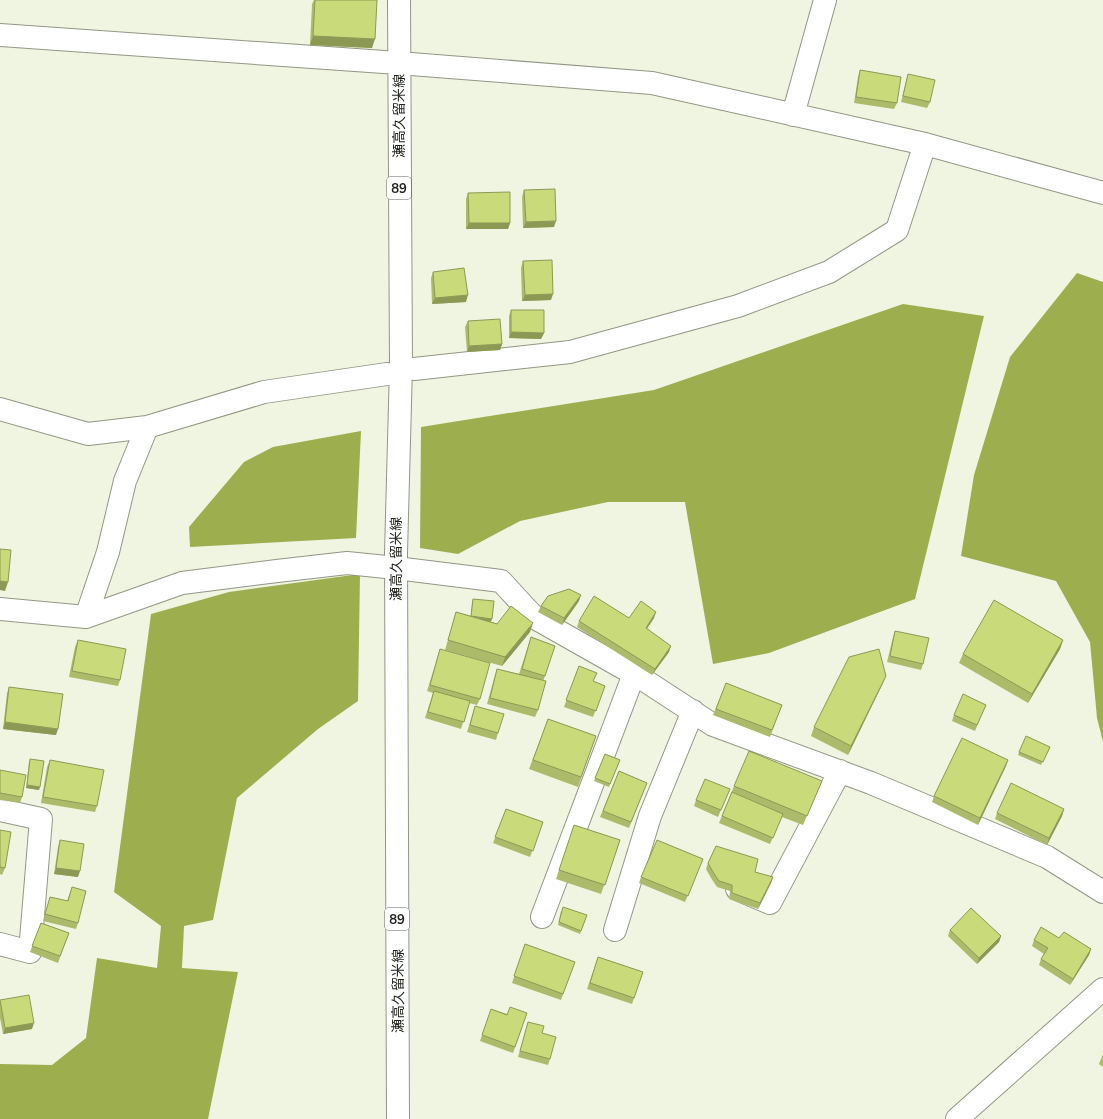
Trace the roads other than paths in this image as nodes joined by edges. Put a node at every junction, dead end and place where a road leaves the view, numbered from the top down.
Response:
1 (399, 0) edge
2 (825, 0) edge
3 (0, 35) edge
4 (398, 63) junction
5 (793, 115) junction
6 (925, 144) junction
7 (1103, 193) edge
8 (401, 373) junction
9 (0, 409) edge
10 (148, 427) junction
11 (396, 560) junction
12 (0, 609) edge
13 (86, 617) junction
14 (634, 674) junction
15 (693, 711) junction
16 (840, 771) junction
17 (0, 810) edge
18 (737, 889) edge
19 (1103, 892) edge
20 (542, 917) dead end
21 (615, 930) dead end
22 (0, 944) edge
23 (1103, 989) edge
24 (398, 1119) edge
25 (957, 1119) edge

1 - 4 street, 瀬高久留米線 / 89
2 - 5 street
3 - 4 street
4 - 5 street
4 - 8 street, 瀬高久留米線 / 89
5 - 6 street
6 - 7 street
6 - 8 street
8 - 10 street
8 - 11 street, 瀬高久留米線 / 89
9 - 10 street
10 - 13 street
11 - 13 street
11 - 14 street
11 - 24 street, 瀬高久留米線 / 89
12 - 13 street
14 - 15 street
14 - 20 street
15 - 16 street
15 - 21 street
16 - 18 street
16 - 19 street
17 - 22 street
23 - 25 street

